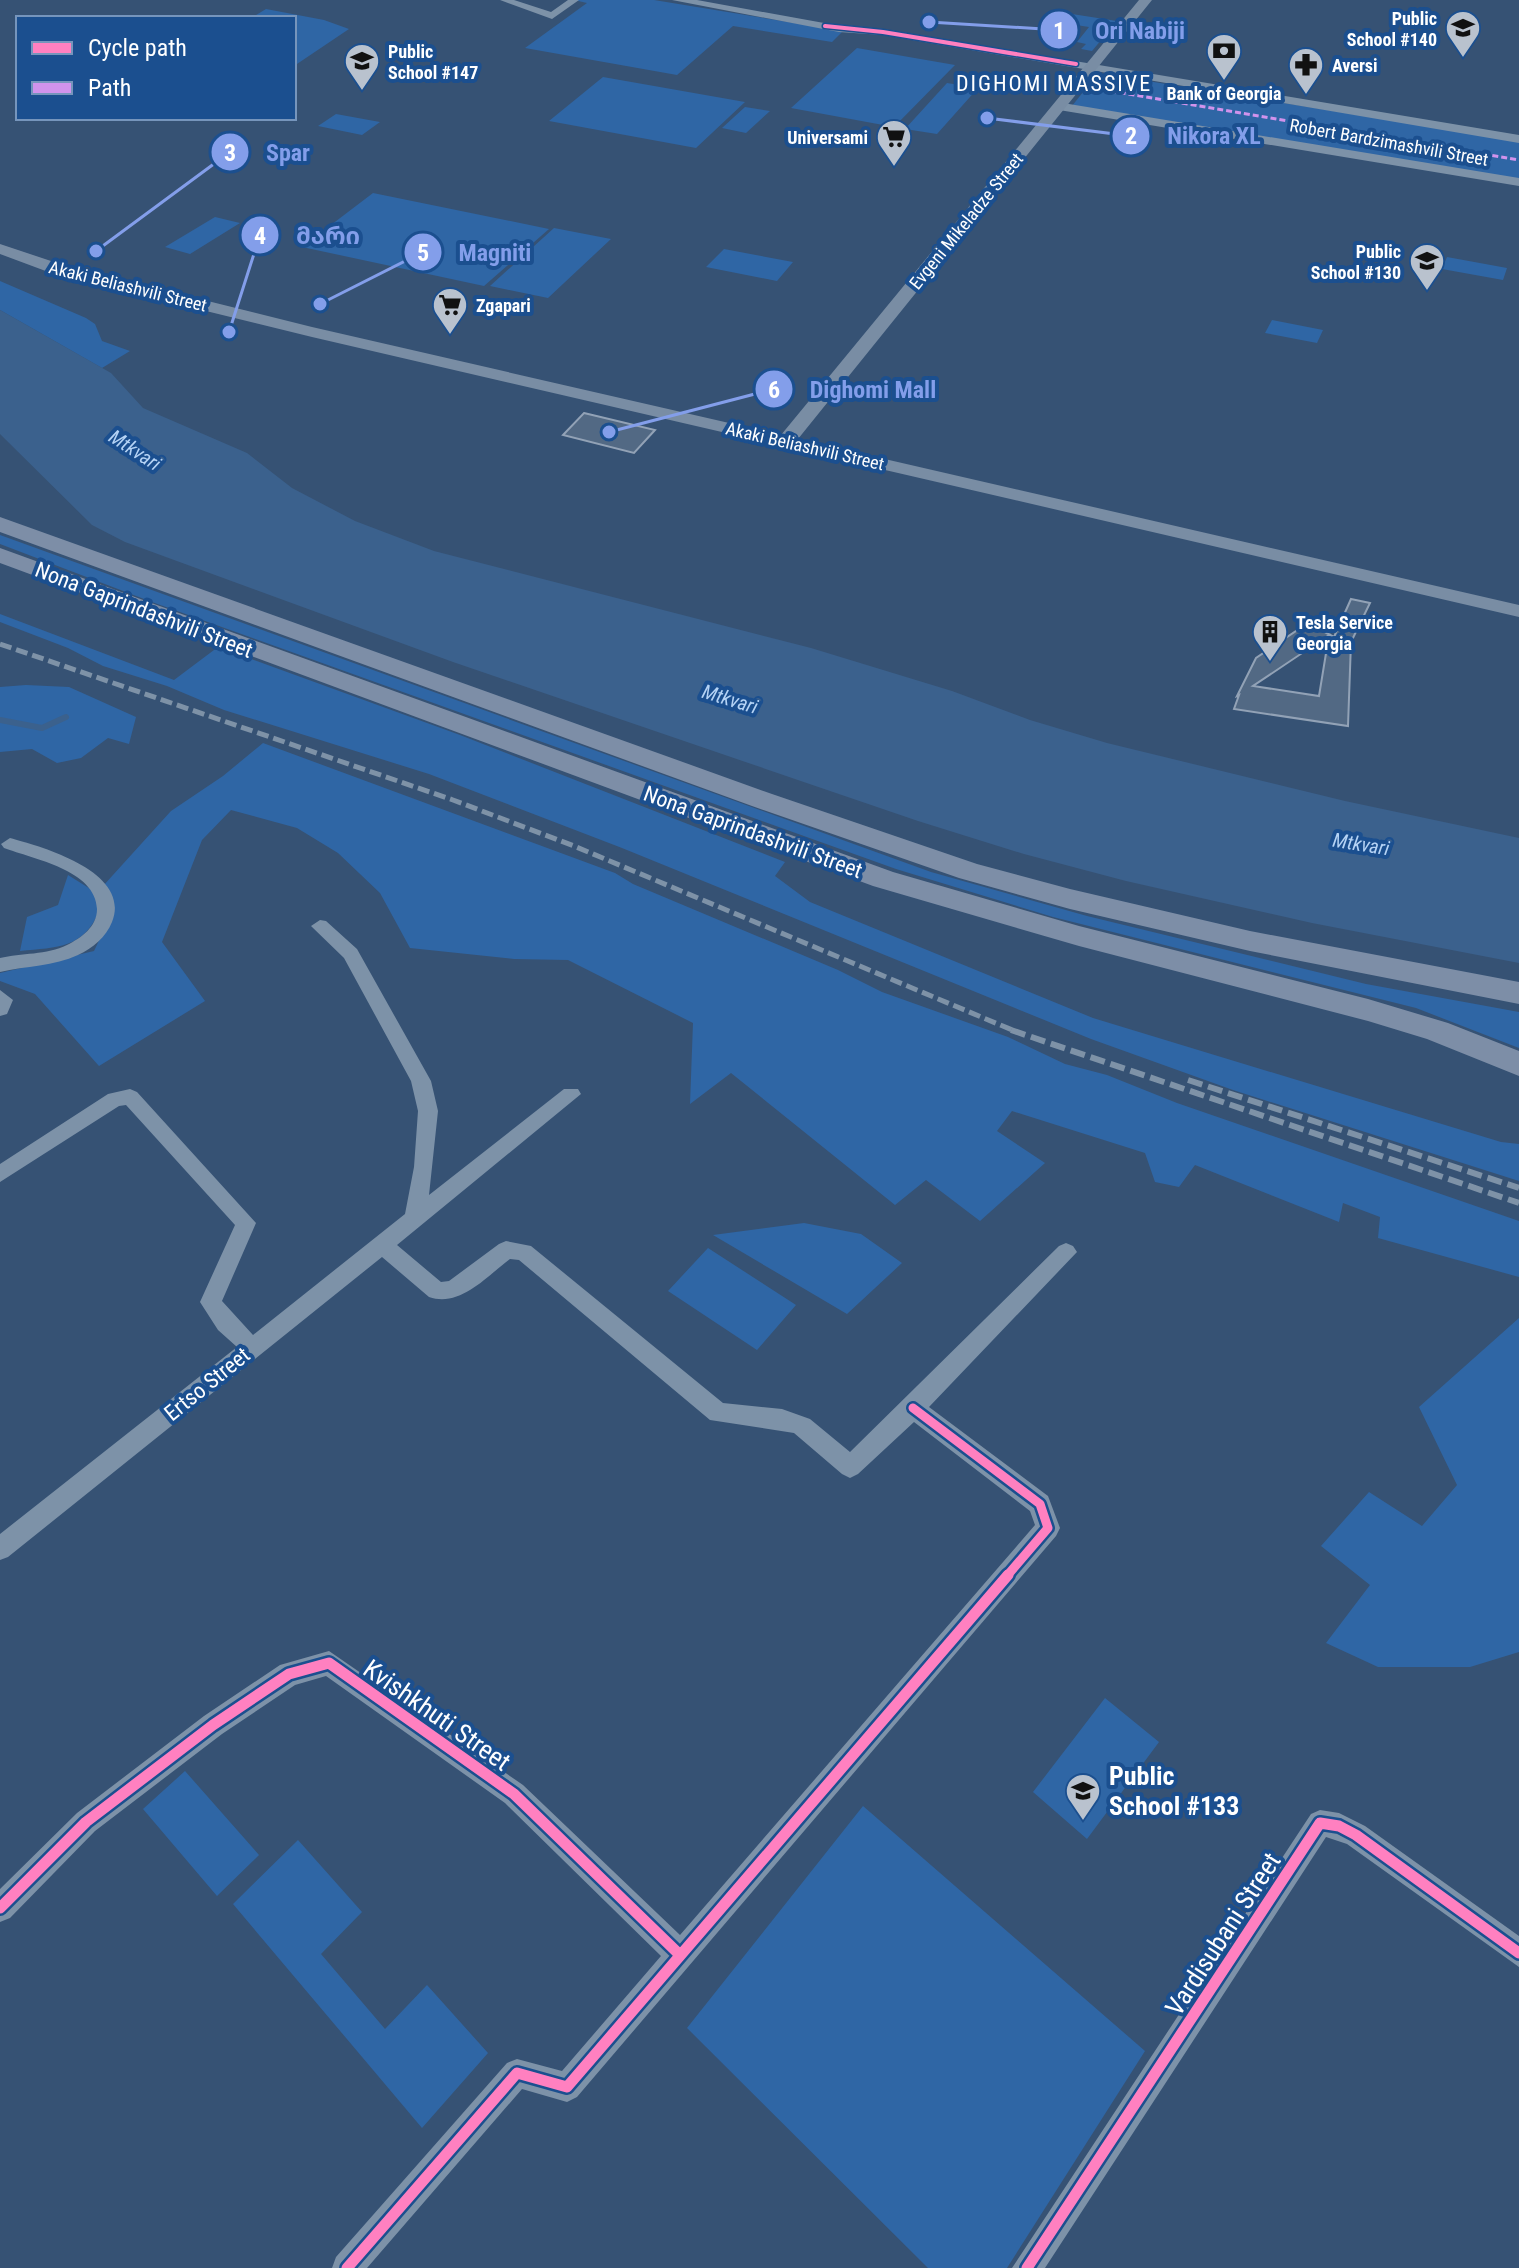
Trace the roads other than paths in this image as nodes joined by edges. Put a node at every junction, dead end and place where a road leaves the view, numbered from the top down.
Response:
1 (505, 0) edge
2 (568, 0) edge
3 (574, 0) edge
4 (678, 0) edge
5 (1146, 0) edge
6 (1091, 71) junction
7 (1063, 107) junction
8 (1519, 139) edge
9 (1519, 182) edge
10 (0, 249) edge
11 (786, 441) junction
12 (0, 524) edge
13 (0, 555) edge
14 (1519, 611) edge
15 (10, 844) dead end
16 (320, 926) dead end
17 (0, 965) edge
18 (1519, 993) edge
19 (0, 997) edge
20 (0, 1009) edge
21 (1517, 1063) edge
22 (571, 1094) dead end
23 (0, 1174) edge
24 (415, 1218) junction
25 (382, 1245) junction
26 (1066, 1252) dead end
27 (252, 1348) junction
28 (913, 1408) junction
29 (0, 1549) edge
30 (0, 1908) edge
31 (1519, 1953) edge
32 (680, 1955) junction
33 (347, 2268) edge
34 (1027, 2268) edge

1 - 3 street
2 - 3 street
4 - 6 street, Robert Bardzimashvili Street
5 - 6 main road, Evgeni Mikeladze Street
6 - 7 main road, Evgeni Mikeladze Street
6 - 8 street, Robert Bardzimashvili Street
7 - 9 street, Robert Bardzimashvili Street
7 - 11 main road, Evgeni Mikeladze Street
10 - 11 main road, Akaki Beliashvili Street
11 - 14 main road, Akaki Beliashvili Street
12 - 18 main road, Nona Gaprindashvili Street
13 - 21 main road, Nona Gaprindashvili Street
15 - 17 street
16 - 24 street
19 - 20 street
22 - 24 street, Ertso Street
23 - 27 street
24 - 25 street, Ertso Street
25 - 27 street, Ertso Street
25 - 28 street
26 - 28 street
27 - 29 street, Ertso Street
28 - 32 street
30 - 32 street, Kvishkhuti Street
31 - 34 street, Vardisubani Street
32 - 33 street

